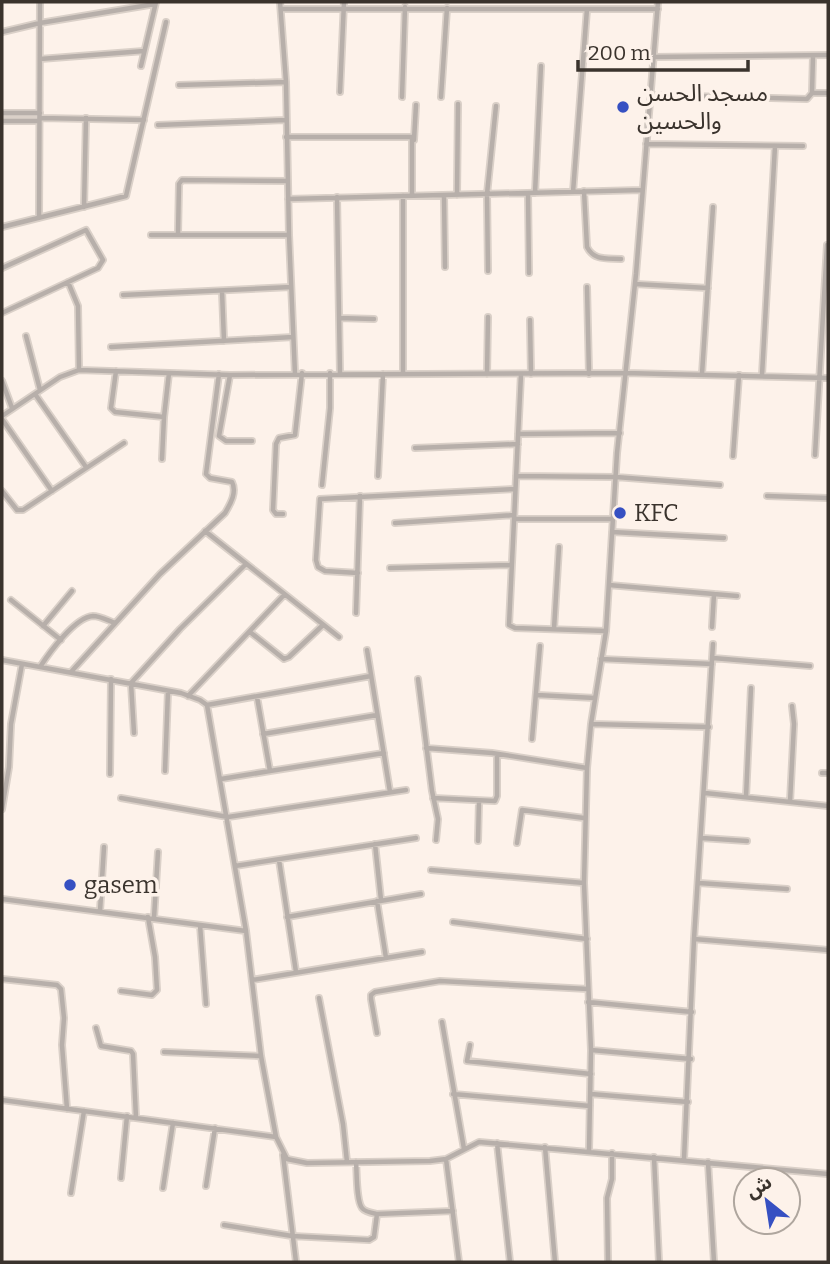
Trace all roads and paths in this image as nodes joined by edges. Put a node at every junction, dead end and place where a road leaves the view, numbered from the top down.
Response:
1 (40, 2) edge
2 (280, 2) edge
3 (344, 2) edge
4 (658, 2) edge
5 (156, 3) edge
6 (427, 5) edge
7 (405, 7) junction
8 (344, 8) junction
9 (447, 8) junction
10 (281, 9) junction
11 (587, 9) junction
12 (658, 9) junction
13 (166, 22) dead end
14 (40, 23) junction
15 (2, 32) edge
16 (144, 51) junction
17 (828, 55) edge
18 (813, 56) junction
19 (652, 57) junction
20 (40, 59) junction
21 (141, 66) dead end
22 (541, 66) dead end
23 (286, 82) junction
24 (179, 85) dead end
25 (340, 92) dead end
26 (813, 93) junction
27 (828, 93) edge
28 (650, 95) junction
29 (402, 97) dead end
30 (441, 97) dead end
31 (458, 104) dead end
32 (416, 105) dead end
33 (496, 106) dead end
34 (2, 113) edge
35 (40, 117) junction
36 (86, 118) junction
37 (144, 120) junction
38 (285, 120) junction
39 (2, 121) edge
40 (158, 125) dead end
41 (286, 137) junction
42 (414, 141) junction
43 (646, 144) junction
44 (775, 146) junction
45 (803, 146) dead end
46 (288, 181) junction
47 (642, 190) junction
48 (584, 191) junction
49 (573, 192) junction
50 (528, 193) junction
51 (535, 193) junction
52 (487, 194) junction
53 (403, 195) junction
54 (412, 195) junction
55 (444, 195) junction
56 (457, 195) junction
57 (337, 197) junction
58 (288, 199) junction
59 (84, 207) junction
60 (713, 207) dead end
61 (39, 218) junction
62 (2, 227) edge
63 (178, 234) junction
64 (289, 234) junction
65 (151, 235) dead end
66 (827, 245) edge
67 (621, 259) dead end
68 (445, 267) dead end
69 (2, 268) edge
70 (488, 271) dead end
71 (529, 273) dead end
72 (68, 282) junction
73 (635, 284) junction
74 (291, 287) junction
75 (587, 288) dead end
76 (708, 288) junction
77 (222, 291) junction
78 (123, 295) dead end
79 (2, 313) edge
80 (488, 317) dead end
81 (339, 318) junction
82 (374, 318) dead end
83 (530, 320) dead end
84 (26, 336) dead end
85 (293, 337) junction
86 (223, 341) junction
87 (111, 347) dead end
88 (79, 370) junction
89 (116, 372) junction
90 (169, 373) junction
91 (302, 373) junction
92 (330, 373) junction
93 (625, 373) junction
94 (219, 374) junction
95 (295, 374) junction
96 (340, 374) junction
97 (383, 374) junction
98 (403, 374) junction
99 (488, 374) junction
100 (521, 374) junction
101 (530, 374) junction
102 (589, 374) junction
103 (702, 374) junction
104 (230, 375) junction
105 (739, 375) junction
106 (762, 375) junction
107 (819, 378) junction
108 (828, 378) edge
109 (2, 381) edge
110 (38, 392) junction
111 (12, 408) junction
112 (2, 417) edge
113 (164, 417) junction
114 (620, 433) junction
115 (518, 434) junction
116 (253, 441) dead end
117 (124, 443) dead end
118 (518, 443) junction
119 (415, 448) dead end
120 (815, 455) dead end
121 (733, 456) dead end
122 (162, 459) dead end
123 (86, 467) junction
124 (378, 476) dead end
125 (516, 476) junction
126 (616, 477) junction
127 (321, 485) dead end
128 (720, 485) dead end
129 (516, 489) junction
130 (2, 491) edge
131 (52, 491) junction
132 (360, 496) junction
133 (768, 496) dead end
134 (828, 498) edge
135 (283, 514) dead end
136 (514, 517) junction
137 (613, 519) junction
138 (395, 523) dead end
139 (205, 531) junction
140 (612, 531) junction
141 (724, 538) dead end
142 (559, 547) dead end
143 (246, 564) junction
144 (510, 565) junction
145 (390, 568) dead end
146 (358, 573) junction
147 (609, 585) junction
148 (72, 591) dead end
149 (284, 594) junction
150 (714, 594) junction
151 (737, 596) dead end
152 (11, 600) dead end
153 (356, 614) dead end
154 (115, 623) junction
155 (323, 625) junction
156 (43, 626) junction
157 (712, 627) dead end
158 (554, 629) junction
159 (606, 631) junction
160 (250, 632) junction
161 (339, 637) dead end
162 (61, 640) junction
163 (713, 644) dead end
164 (540, 646) dead end
165 (367, 650) dead end
166 (601, 659) junction
167 (2, 660) edge
168 (712, 661) junction
169 (22, 664) junction
170 (810, 666) dead end
171 (40, 667) junction
172 (71, 671) junction
173 (371, 676) junction
174 (111, 679) junction
175 (418, 679) dead end
176 (131, 683) junction
177 (751, 688) dead end
178 (169, 691) junction
179 (188, 695) junction
180 (537, 695) junction
181 (257, 696) junction
182 (595, 698) junction
183 (207, 705) junction
184 (792, 706) dead end
185 (377, 715) junction
186 (591, 724) junction
187 (709, 727) junction
188 (134, 733) dead end
189 (263, 734) junction
190 (532, 739) dead end
191 (426, 748) junction
192 (2, 753) edge
193 (384, 753) junction
194 (497, 754) junction
195 (9, 755) junction
196 (587, 768) junction
197 (165, 771) dead end
198 (270, 771) junction
199 (110, 774) dead end
200 (221, 779) junction
201 (406, 790) dead end
202 (390, 792) junction
203 (705, 793) junction
204 (746, 797) junction
205 (121, 798) dead end
206 (433, 798) junction
207 (479, 801) junction
208 (790, 802) junction
209 (828, 806) edge
210 (2, 809) edge
211 (228, 817) junction
212 (584, 818) junction
213 (416, 838) dead end
214 (702, 838) junction
215 (436, 841) dead end
216 (478, 841) dead end
217 (747, 841) dead end
218 (517, 843) dead end
219 (375, 844) junction
220 (104, 848) dead end
221 (158, 852) dead end
222 (279, 860) junction
223 (235, 866) junction
224 (430, 870) dead end
225 (584, 883) junction
226 (699, 883) junction
227 (787, 889) dead end
228 (421, 894) dead end
229 (2, 899) edge
230 (379, 901) junction
231 (100, 911) junction
232 (151, 917) junction
233 (287, 917) junction
234 (453, 922) dead end
235 (200, 924) junction
236 (246, 931) junction
237 (587, 939) junction
238 (694, 939) junction
239 (828, 950) edge
240 (422, 952) dead end
241 (386, 958) junction
242 (296, 972) junction
243 (2, 979) edge
244 (252, 980) junction
245 (588, 989) junction
246 (121, 991) dead end
247 (319, 998) dead end
248 (588, 1002) junction
249 (206, 1004) dead end
250 (692, 1012) junction
251 (442, 1022) dead end
252 (96, 1028) dead end
253 (377, 1033) dead end
254 (470, 1045) dead end
255 (591, 1050) junction
256 (164, 1052) dead end
257 (261, 1056) junction
258 (691, 1059) junction
259 (591, 1074) junction
260 (453, 1094) junction
261 (591, 1094) junction
262 (2, 1100) edge
263 (688, 1102) junction
264 (590, 1105) junction
265 (67, 1109) junction
266 (84, 1111) junction
267 (127, 1116) junction
268 (136, 1118) junction
269 (173, 1123) junction
270 (215, 1128) junction
271 (276, 1137) junction
272 (497, 1143) junction
273 (545, 1147) junction
274 (464, 1149) junction
275 (589, 1151) junction
276 (612, 1153) junction
277 (283, 1154) junction
278 (654, 1157) junction
279 (446, 1159) junction
280 (684, 1159) junction
281 (347, 1162) junction
282 (356, 1162) junction
283 (708, 1162) junction
284 (828, 1174) edge
285 (121, 1178) dead end
286 (206, 1186) dead end
287 (163, 1188) dead end
288 (71, 1193) dead end
289 (453, 1211) junction
290 (377, 1214) junction
291 (224, 1225) dead end
292 (292, 1236) junction
293 (296, 1262) edge
294 (459, 1262) edge
295 (510, 1262) edge
296 (555, 1262) edge
297 (608, 1262) edge
298 (659, 1262) edge
299 (714, 1262) edge

1 - 14 street
2 - 10 street
3 - 8 street
4 - 12 street
5 - 14 street
5 - 16 street
6 - 7 street
6 - 9 street
7 - 8 street
7 - 29 street
8 - 10 street
8 - 25 street
9 - 11 street
9 - 30 street
10 - 23 street
11 - 12 street
11 - 49 street
12 - 19 street
13 - 37 street
14 - 15 street
14 - 20 street
16 - 20 street
16 - 21 street
17 - 18 street
18 - 19 street
18 - 26 street
19 - 28 street
20 - 35 street
22 - 51 street
23 - 24 street
23 - 38 street
26 - 27 street
26 - 28 street
28 - 43 street
31 - 56 street
32 - 42 street
33 - 52 street
34 - 35 street
35 - 36 street
35 - 39 street
35 - 61 street
36 - 37 street
36 - 59 street
37 - 59 street
38 - 40 street
38 - 41 street
41 - 42 street
41 - 46 street
42 - 54 street
43 - 44 street
43 - 47 street
44 - 45 street
44 - 106 street
46 - 58 street
46 - 63 street
47 - 48 street
47 - 73 street
48 - 49 street
48 - 67 street
49 - 51 street
50 - 51 street
50 - 52 street
50 - 71 street
52 - 56 street
52 - 70 street
53 - 54 street
53 - 57 street
53 - 98 street
54 - 55 street
55 - 56 street
55 - 68 street
57 - 58 street
57 - 81 street
58 - 64 street
59 - 61 street
60 - 76 street
61 - 62 street
63 - 64 street
63 - 65 street
64 - 74 street
66 - 107 street
69 - 72 street
72 - 79 street
72 - 88 street
73 - 76 street
73 - 93 street
74 - 77 street
74 - 85 street
75 - 102 street
76 - 103 street
77 - 78 street
77 - 86 street
80 - 99 street
81 - 82 street
81 - 96 street
83 - 101 street
84 - 110 street
85 - 86 street
85 - 95 street
86 - 87 street
88 - 89 street
88 - 110 street
89 - 90 street
89 - 113 street
90 - 94 street
90 - 113 street
91 - 92 street
91 - 95 street
91 - 135 street
92 - 96 street
92 - 127 street
93 - 102 street
93 - 103 street
93 - 114 street
94 - 104 street
94 - 139 street
95 - 104 street
96 - 97 street
97 - 98 street
97 - 124 street
98 - 99 street
99 - 100 street
100 - 101 street
100 - 115 street
101 - 102 street
103 - 105 street
104 - 116 street
105 - 106 street
105 - 121 street
106 - 107 street
107 - 108 street
107 - 120 street
109 - 111 street
110 - 111 street
110 - 123 street
111 - 112 street
112 - 131 street
113 - 122 street
114 - 115 street
114 - 126 street
115 - 118 street
117 - 123 street
118 - 119 street
118 - 125 street
123 - 131 street
125 - 126 street
125 - 129 street
126 - 128 street
126 - 137 street
129 - 132 street
129 - 136 street
130 - 131 street
132 - 146 street
132 - 146 street
133 - 134 street
136 - 137 street
136 - 138 street
136 - 144 street
137 - 140 street
139 - 143 street
139 - 154 street
140 - 141 street
140 - 147 street
142 - 158 street
143 - 149 street
143 - 176 street
144 - 145 street
144 - 158 street
146 - 153 street
147 - 150 street
147 - 159 street
148 - 156 street
149 - 155 street
149 - 160 street
150 - 151 street
150 - 157 street
152 - 156 street
154 - 162 street
154 - 172 street
155 - 160 street
155 - 161 street
156 - 162 street
158 - 159 street
159 - 166 street
160 - 179 street
162 - 171 street
163 - 168 street
164 - 180 street
165 - 173 street
166 - 168 street
166 - 182 street
167 - 169 street
168 - 170 street
168 - 187 street
169 - 171 street
169 - 195 street
171 - 172 street
172 - 174 street
173 - 181 street
173 - 185 street
174 - 176 street
174 - 199 street
175 - 191 street
176 - 178 street
176 - 188 street
177 - 204 street
178 - 179 street
178 - 197 street
179 - 183 street
180 - 182 street
180 - 190 street
181 - 183 street
181 - 189 street
182 - 186 street
183 - 200 street
184 - 208 street
185 - 189 street
185 - 193 street
186 - 187 street
186 - 196 street
187 - 203 street
189 - 198 street
191 - 194 street
191 - 206 street
192 - 195 street
193 - 198 street
193 - 202 street
194 - 196 street
194 - 207 street
195 - 210 street
196 - 212 street
198 - 200 street
200 - 211 street
201 - 202 street
202 - 211 street
203 - 204 street
203 - 214 street
204 - 208 street
205 - 211 street
206 - 207 street
206 - 215 street
207 - 216 street
208 - 209 street
211 - 223 street
212 - 218 street
212 - 225 street
213 - 219 street
214 - 217 street
214 - 226 street
219 - 222 street
219 - 230 street
220 - 231 street
221 - 232 street
222 - 223 street
222 - 233 street
223 - 236 street
224 - 225 street
225 - 237 street
226 - 227 street
226 - 238 street
228 - 230 street
229 - 231 street
230 - 233 street
230 - 241 street
231 - 232 street
232 - 235 street
232 - 246 street
233 - 242 street
234 - 237 street
235 - 236 street
235 - 249 street
236 - 244 street
237 - 245 street
238 - 239 street
238 - 250 street
240 - 241 street
241 - 242 street
242 - 244 street
243 - 265 street
244 - 257 street
245 - 248 street
245 - 253 street
247 - 281 street
248 - 250 street
248 - 255 street
250 - 258 street
251 - 260 street
252 - 268 street
254 - 259 street
255 - 258 street
255 - 259 street
256 - 257 street
257 - 271 street
258 - 263 street
259 - 261 street
260 - 264 street
260 - 274 street
261 - 263 street
261 - 264 street
262 - 265 street
263 - 280 street
264 - 275 street
265 - 266 street
266 - 267 street
266 - 288 street
267 - 268 street
267 - 285 street
268 - 269 street
269 - 270 street
269 - 287 street
270 - 271 street
270 - 286 street
271 - 277 street
272 - 273 street
272 - 274 street
272 - 295 street
273 - 275 street
273 - 296 street
274 - 279 street
275 - 276 street
276 - 278 street
276 - 297 street
277 - 281 street
277 - 292 street
278 - 280 street
278 - 298 street
279 - 282 street
279 - 289 street
280 - 283 street
281 - 282 street
282 - 290 street
283 - 284 street
283 - 299 street
289 - 290 street
289 - 294 street
290 - 292 street
291 - 292 street
292 - 293 street

